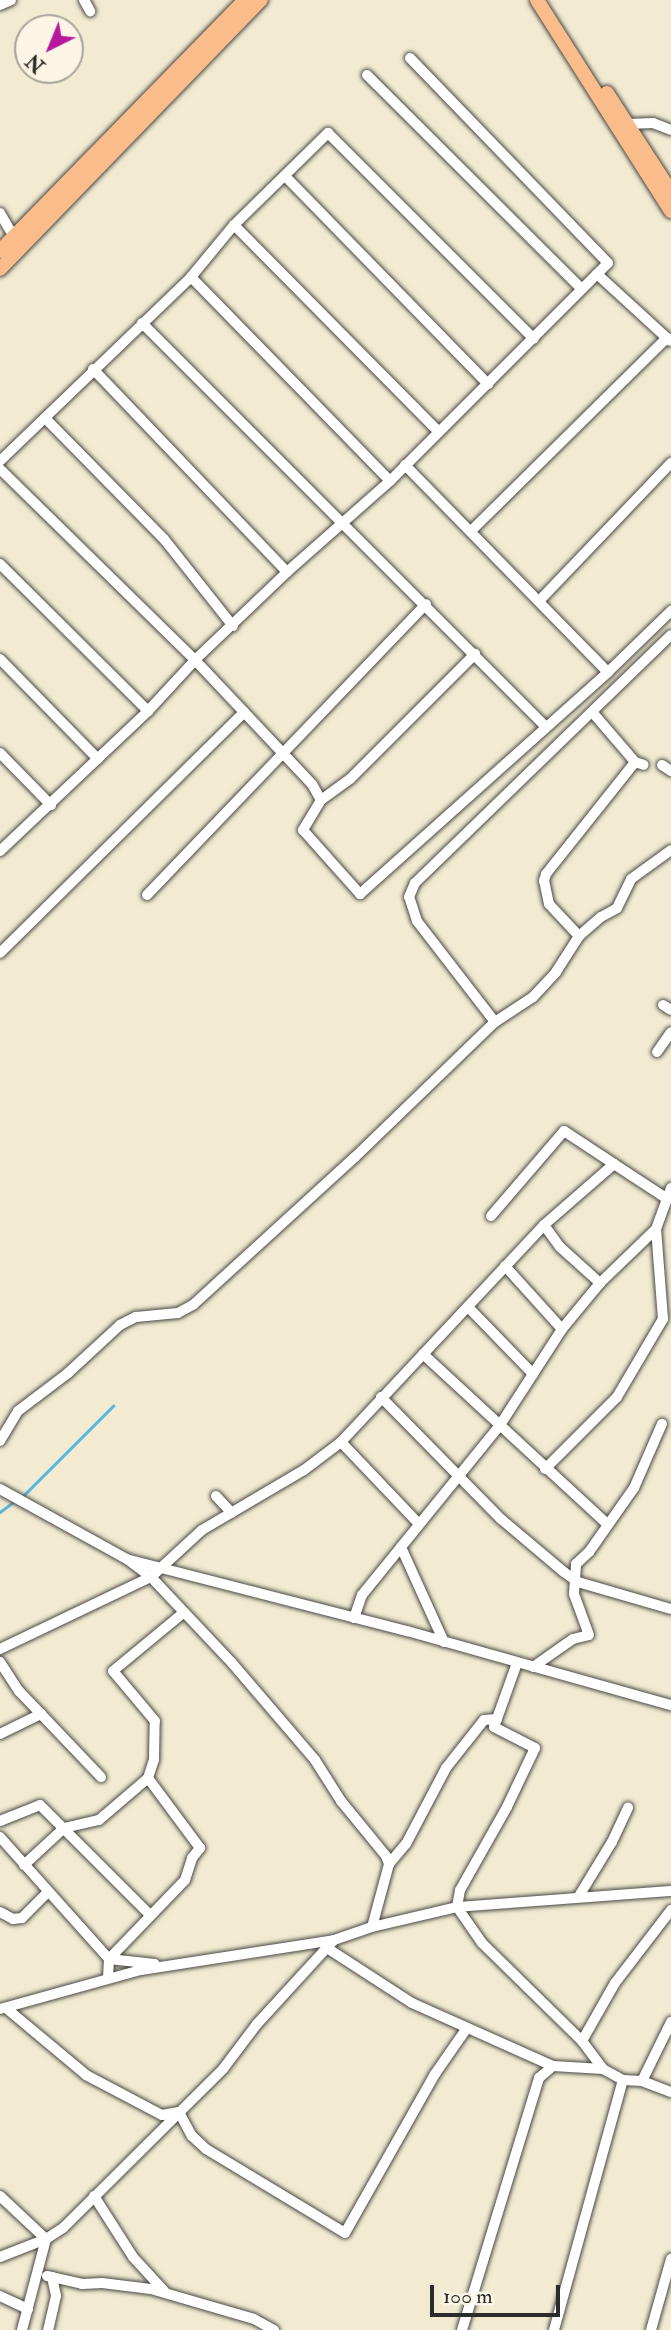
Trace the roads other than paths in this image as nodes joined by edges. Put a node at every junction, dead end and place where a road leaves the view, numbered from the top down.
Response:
1 (10, 0) edge
2 (84, 0) edge
3 (245, 0) edge
4 (261, 0) edge
5 (537, 0) edge
6 (547, 0) edge
7 (0, 5) edge
8 (90, 11) dead end
9 (410, 58) dead end
10 (367, 75) dead end
11 (627, 124) junction
12 (671, 130) edge
13 (285, 176) junction
14 (668, 182) edge
15 (671, 211) edge
16 (0, 213) edge
17 (234, 225) junction
18 (14, 237) junction
19 (0, 251) edge
20 (0, 269) edge
21 (597, 274) junction
22 (191, 277) junction
23 (582, 289) junction
24 (142, 323) junction
25 (534, 339) junction
26 (669, 340) edge
27 (93, 369) junction
28 (488, 384) junction
29 (45, 418) junction
30 (438, 432) junction
31 (0, 461) edge
32 (671, 463) edge
33 (405, 465) junction
34 (0, 469) edge
35 (390, 481) junction
36 (340, 522) junction
37 (472, 530) junction
38 (0, 564) edge
39 (287, 572) junction
40 (540, 600) junction
41 (426, 604) junction
42 (671, 611) edge
43 (233, 626) junction
44 (671, 635) edge
45 (475, 654) junction
46 (0, 659) edge
47 (195, 660) junction
48 (608, 672) junction
49 (148, 711) junction
50 (244, 712) junction
51 (593, 713) junction
52 (546, 727) junction
53 (0, 753) edge
54 (284, 755) junction
55 (98, 759) junction
56 (321, 800) junction
57 (51, 805) junction
58 (671, 850) edge
59 (0, 851) edge
60 (147, 895) dead end
61 (579, 936) junction
62 (0, 953) edge
63 (495, 1022) junction
64 (671, 1032) edge
65 (657, 1052) dead end
66 (614, 1164) junction
67 (669, 1193) edge
68 (491, 1216) dead end
69 (666, 1217) edge
70 (544, 1225) junction
71 (656, 1230) junction
72 (505, 1266) junction
73 (600, 1283) junction
74 (469, 1308) junction
75 (667, 1322) edge
76 (562, 1329) junction
77 (423, 1354) junction
78 (533, 1374) junction
79 (381, 1397) junction
80 (662, 1424) dead end
81 (500, 1425) junction
82 (0, 1441) edge
83 (341, 1442) junction
84 (545, 1469) junction
85 (458, 1475) junction
86 (0, 1489) edge
87 (216, 1496) dead end
88 (232, 1513) junction
89 (419, 1524) junction
90 (607, 1524) junction
91 (401, 1547) junction
92 (127, 1559) junction
93 (163, 1566) junction
94 (151, 1577) junction
95 (575, 1580) junction
96 (671, 1609) edge
97 (183, 1613) junction
98 (354, 1618) junction
99 (444, 1642) junction
100 (0, 1649) edge
101 (0, 1662) edge
102 (517, 1663) junction
103 (533, 1667) junction
104 (671, 1705) edge
105 (41, 1714) junction
106 (497, 1719) junction
107 (0, 1734) edge
108 (101, 1777) dead end
109 (148, 1778) junction
110 (628, 1807) dead end
111 (0, 1821) edge
112 (64, 1828) junction
113 (0, 1836) edge
114 (389, 1864) junction
115 (24, 1865) junction
116 (671, 1891) edge
117 (48, 1892) junction
118 (579, 1896) junction
119 (457, 1907) junction
120 (671, 1910) edge
121 (0, 1912) edge
122 (150, 1915) junction
123 (372, 1927) junction
124 (330, 1944) junction
125 (109, 1959) junction
126 (168, 1966) junction
127 (108, 1978) junction
128 (3, 2009) edge
129 (671, 2022) edge
130 (467, 2028) junction
131 (582, 2041) junction
132 (553, 2066) junction
133 (603, 2068) junction
134 (624, 2080) junction
135 (642, 2081) junction
136 (671, 2092) edge
137 (179, 2112) junction
138 (0, 2196) edge
139 (94, 2196) junction
140 (46, 2239) junction
141 (0, 2257) edge
142 (671, 2259) edge
143 (38, 2274) junction
144 (52, 2277) junction
145 (167, 2294) junction
146 (0, 2296) edge
147 (28, 2309) junction
148 (22, 2330) edge
149 (48, 2330) edge
150 (274, 2330) edge
151 (462, 2330) edge
152 (554, 2330) edge
153 (651, 2330) edge

1 - 7 street
2 - 8 street
3 - 18 main road
4 - 20 main road
5 - 15 main road
6 - 11 main road
9 - 21 street
10 - 23 street
11 - 12 street
11 - 14 main road
13 - 17 street
13 - 25 street
13 - 28 street
16 - 18 street
17 - 22 street
17 - 30 street
18 - 19 main road
21 - 23 street
21 - 26 street
22 - 24 street
22 - 35 street
23 - 25 street
24 - 27 street
24 - 36 street
25 - 28 street
26 - 37 street
27 - 29 street
27 - 39 street
28 - 30 street
29 - 31 street
29 - 43 street
30 - 33 street
32 - 40 street
33 - 35 street
33 - 37 street
34 - 47 street
35 - 36 street
36 - 39 street
36 - 41 street
37 - 40 street
38 - 49 street
39 - 43 street
40 - 48 street
41 - 45 street
41 - 54 street
42 - 48 street
43 - 47 street
44 - 51 street
45 - 52 street
45 - 56 street
46 - 55 street
47 - 49 street
47 - 50 street
48 - 52 street
49 - 55 street
50 - 54 street
50 - 62 street
51 - 61 street
51 - 63 street
52 - 56 street
53 - 57 street
54 - 56 street
54 - 60 street
55 - 57 street
57 - 59 street
58 - 61 street
61 - 63 street
63 - 82 street
64 - 65 street
66 - 67 street
66 - 68 street
66 - 70 street
67 - 69 street
69 - 71 street
70 - 72 street
70 - 73 street
71 - 73 street
71 - 75 street
72 - 74 street
72 - 76 street
73 - 76 street
74 - 77 street
74 - 78 street
75 - 84 street
76 - 78 street
77 - 79 street
77 - 81 street
78 - 81 street
79 - 83 street
79 - 85 street
80 - 90 street
81 - 84 street
81 - 85 street
83 - 88 street
83 - 89 street
84 - 90 street
85 - 89 street
85 - 95 street
86 - 92 street
87 - 88 street
88 - 93 street
89 - 91 street
90 - 95 street
91 - 98 street
91 - 99 street
92 - 93 street
92 - 94 street
93 - 94 street
93 - 98 street
94 - 97 street
94 - 100 street
95 - 96 street
95 - 103 street
97 - 109 street
97 - 114 street
98 - 99 street
99 - 102 street
101 - 105 street
102 - 103 street
102 - 106 street
103 - 104 street
105 - 107 street
105 - 108 street
106 - 114 street
106 - 119 street
109 - 112 street
109 - 122 street
110 - 118 street
111 - 112 street
112 - 115 street
112 - 122 street
113 - 115 street
114 - 123 street
115 - 117 street
116 - 118 street
117 - 121 street
117 - 125 street
118 - 119 street
119 - 123 street
119 - 131 street
120 - 131 street
122 - 125 street
123 - 124 street
124 - 126 street
124 - 130 street
124 - 137 street
125 - 126 street
125 - 127 street
126 - 127 street
127 - 128 street
128 - 137 street
129 - 135 street
130 - 132 street
130 - 137 street
131 - 133 street
132 - 133 street
132 - 151 street
133 - 134 street
134 - 135 street
134 - 152 street
135 - 136 street
137 - 139 street
138 - 140 street
139 - 140 street
139 - 145 street
140 - 141 street
140 - 143 street
142 - 153 street
143 - 144 street
143 - 147 street
144 - 145 street
144 - 149 street
145 - 150 street
146 - 147 street
147 - 148 street

